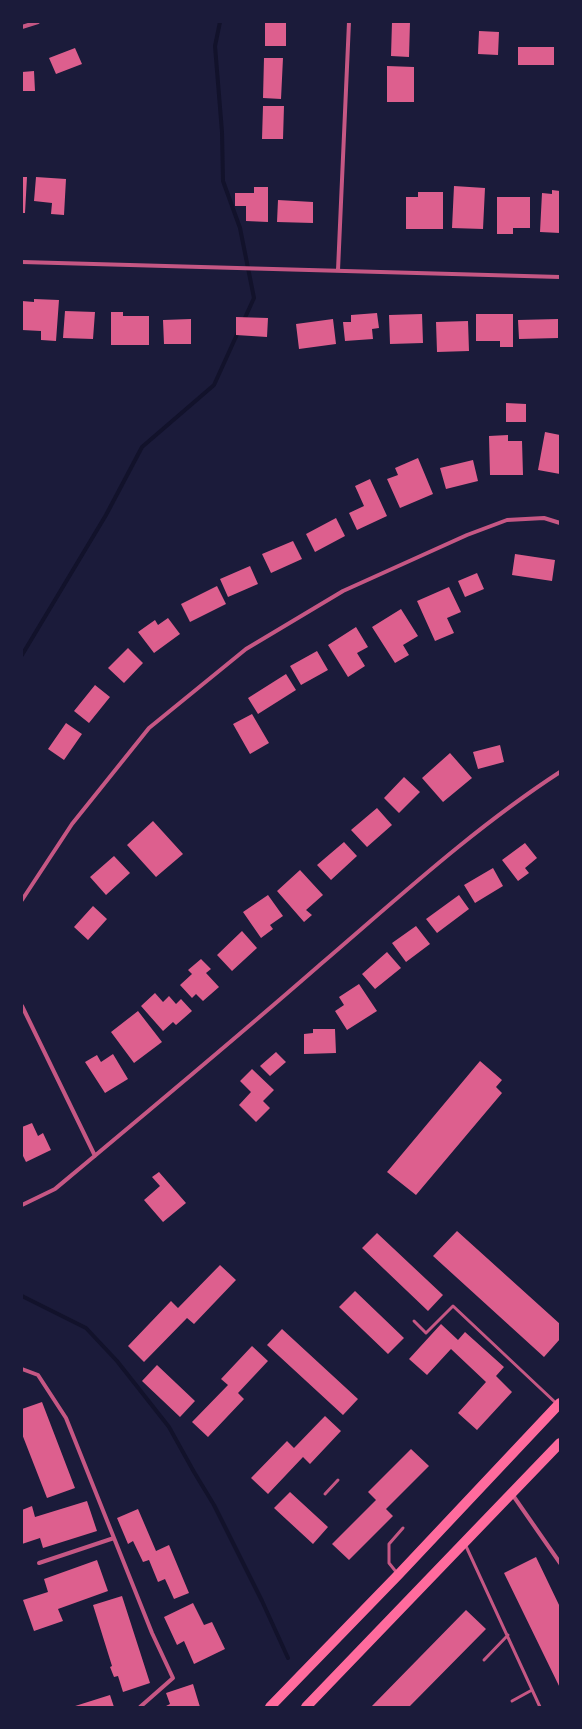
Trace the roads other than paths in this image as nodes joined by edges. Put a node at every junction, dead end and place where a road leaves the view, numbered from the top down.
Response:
1 (38, 22) edge
2 (349, 22) edge
3 (22, 27) edge
4 (22, 262) edge
5 (338, 270) junction
6 (560, 277) edge
7 (560, 523) edge
8 (560, 772) edge
9 (22, 900) edge
10 (22, 1006) edge
11 (95, 1156) junction
12 (22, 1205) edge
13 (414, 1321) dead end
14 (22, 1369) edge
15 (559, 1404) edge
16 (560, 1443) edge
17 (338, 1480) dead end
18 (324, 1494) dead end
19 (511, 1494) junction
20 (403, 1528) dead end
21 (114, 1538) junction
22 (464, 1542) junction
23 (39, 1563) dead end
24 (560, 1563) edge
25 (399, 1574) junction
26 (508, 1634) junction
27 (484, 1660) dead end
28 (532, 1690) junction
29 (512, 1701) dead end
30 (140, 1707) edge
31 (270, 1707) edge
32 (306, 1707) edge
33 (540, 1707) edge

1 - 3 street
2 - 5 street
4 - 5 street
5 - 6 street
7 - 9 street
8 - 11 street
10 - 11 street
11 - 12 street
13 - 15 lane
14 - 21 street
15 - 25 main road
16 - 19 main road
17 - 18 lane
19 - 22 main road
19 - 24 street
20 - 25 lane
21 - 23 street
21 - 30 street
22 - 26 lane
22 - 32 main road
25 - 31 main road
26 - 27 lane
26 - 28 lane
28 - 29 lane
28 - 33 lane

